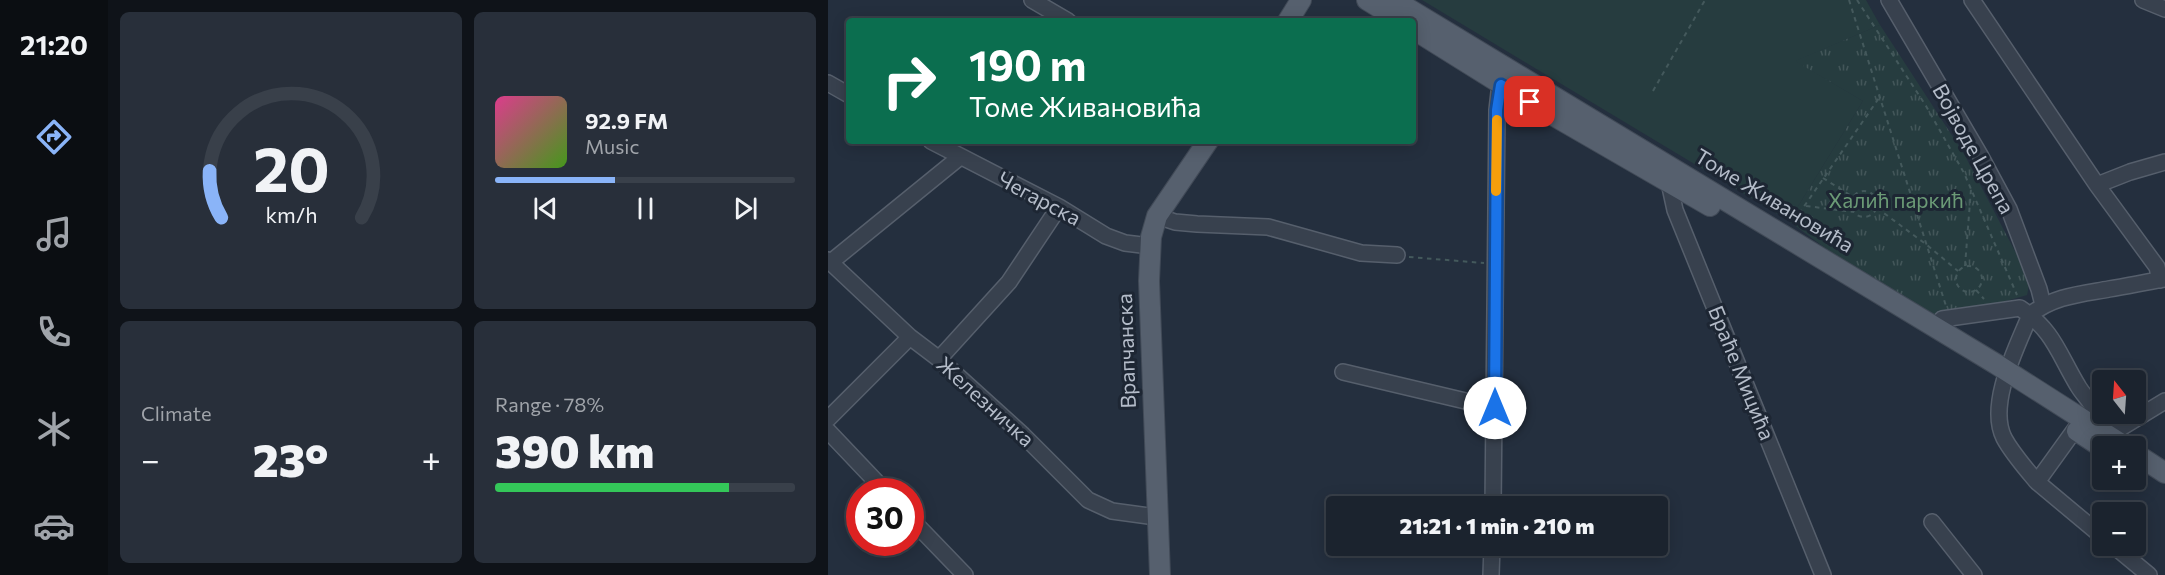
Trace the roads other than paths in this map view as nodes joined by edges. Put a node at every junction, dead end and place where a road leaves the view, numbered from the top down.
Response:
1 (1032, 0) edge
2 (1301, 0) edge
3 (1367, 0) edge
4 (1394, 0) edge
5 (1889, 0) edge
6 (1972, 0) edge
7 (2143, 0) edge
8 (2165, 9) edge
9 (1063, 18) edge
10 (1290, 18) edge
11 (1396, 18) edge
12 (1416, 31) edge
13 (1506, 77) junction
14 (828, 83) edge
15 (846, 93) edge
16 (936, 144) edge
17 (1206, 144) edge
18 (960, 157) junction
19 (2165, 162) edge
20 (1674, 177) junction
21 (2097, 185) junction
22 (1059, 207) junction
23 (1157, 216) junction
24 (1150, 246) junction
25 (1397, 255) road end
26 (829, 261) edge
27 (2163, 280) edge
28 (2043, 305) junction
29 (2025, 312) junction
30 (1946, 319) road end
31 (910, 338) junction
32 (939, 359) junction
33 (1343, 372) dead end
34 (2006, 378) junction
35 (2165, 401) edge
36 (1495, 408) junction
37 (828, 419) edge
38 (828, 431) edge
39 (2092, 434) edge
40 (2146, 461) edge
41 (2165, 473) edge
42 (2146, 476) edge
43 (873, 478) edge
44 (2037, 482) junction
45 (2165, 488) edge
46 (1492, 496) edge
47 (1156, 517) junction
48 (1932, 522) dead end
49 (2092, 528) edge
50 (924, 533) edge
51 (1491, 556) edge
52 (2126, 556) edge
53 (964, 575) edge
54 (1160, 575) edge
55 (1491, 575) edge
56 (1823, 575) edge
57 (1974, 575) edge
58 (2149, 575) edge

1 - 9 street
2 - 10 main road
3 - 11 main road
4 - 13 main road, Томе Живановића
5 - 28 street, Војводе Црепа
6 - 21 street
7 - 8 street
12 - 13 main road, Томе Живановића
13 - 20 main road, Томе Живановића
13 - 36 street
14 - 15 street
16 - 18 street, Чегарска
17 - 23 main road, Врапчанска
18 - 22 street, Чегарска
18 - 26 street
19 - 21 street
20 - 34 main road, Томе Живановића
20 - 56 street, Браће Мицића
21 - 27 street
22 - 24 street, Чегарска
22 - 32 street
23 - 24 main road, Врапчанска
23 - 25 street
24 - 47 main road, Врапчанска
26 - 31 street, Железничка
27 - 28 street
28 - 29 street
29 - 30 street
29 - 34 street
29 - 39 street
31 - 32 street, Железничка
31 - 37 street
32 - 47 street, Железничка
33 - 36 street
34 - 39 main road, Томе Живановића
34 - 44 street
35 - 39 street
36 - 46 street
38 - 43 street
39 - 44 street
40 - 41 main road
42 - 45 main road
44 - 49 street
47 - 54 main road, Врапчанска
48 - 57 street
50 - 53 street
51 - 55 street
52 - 58 street

